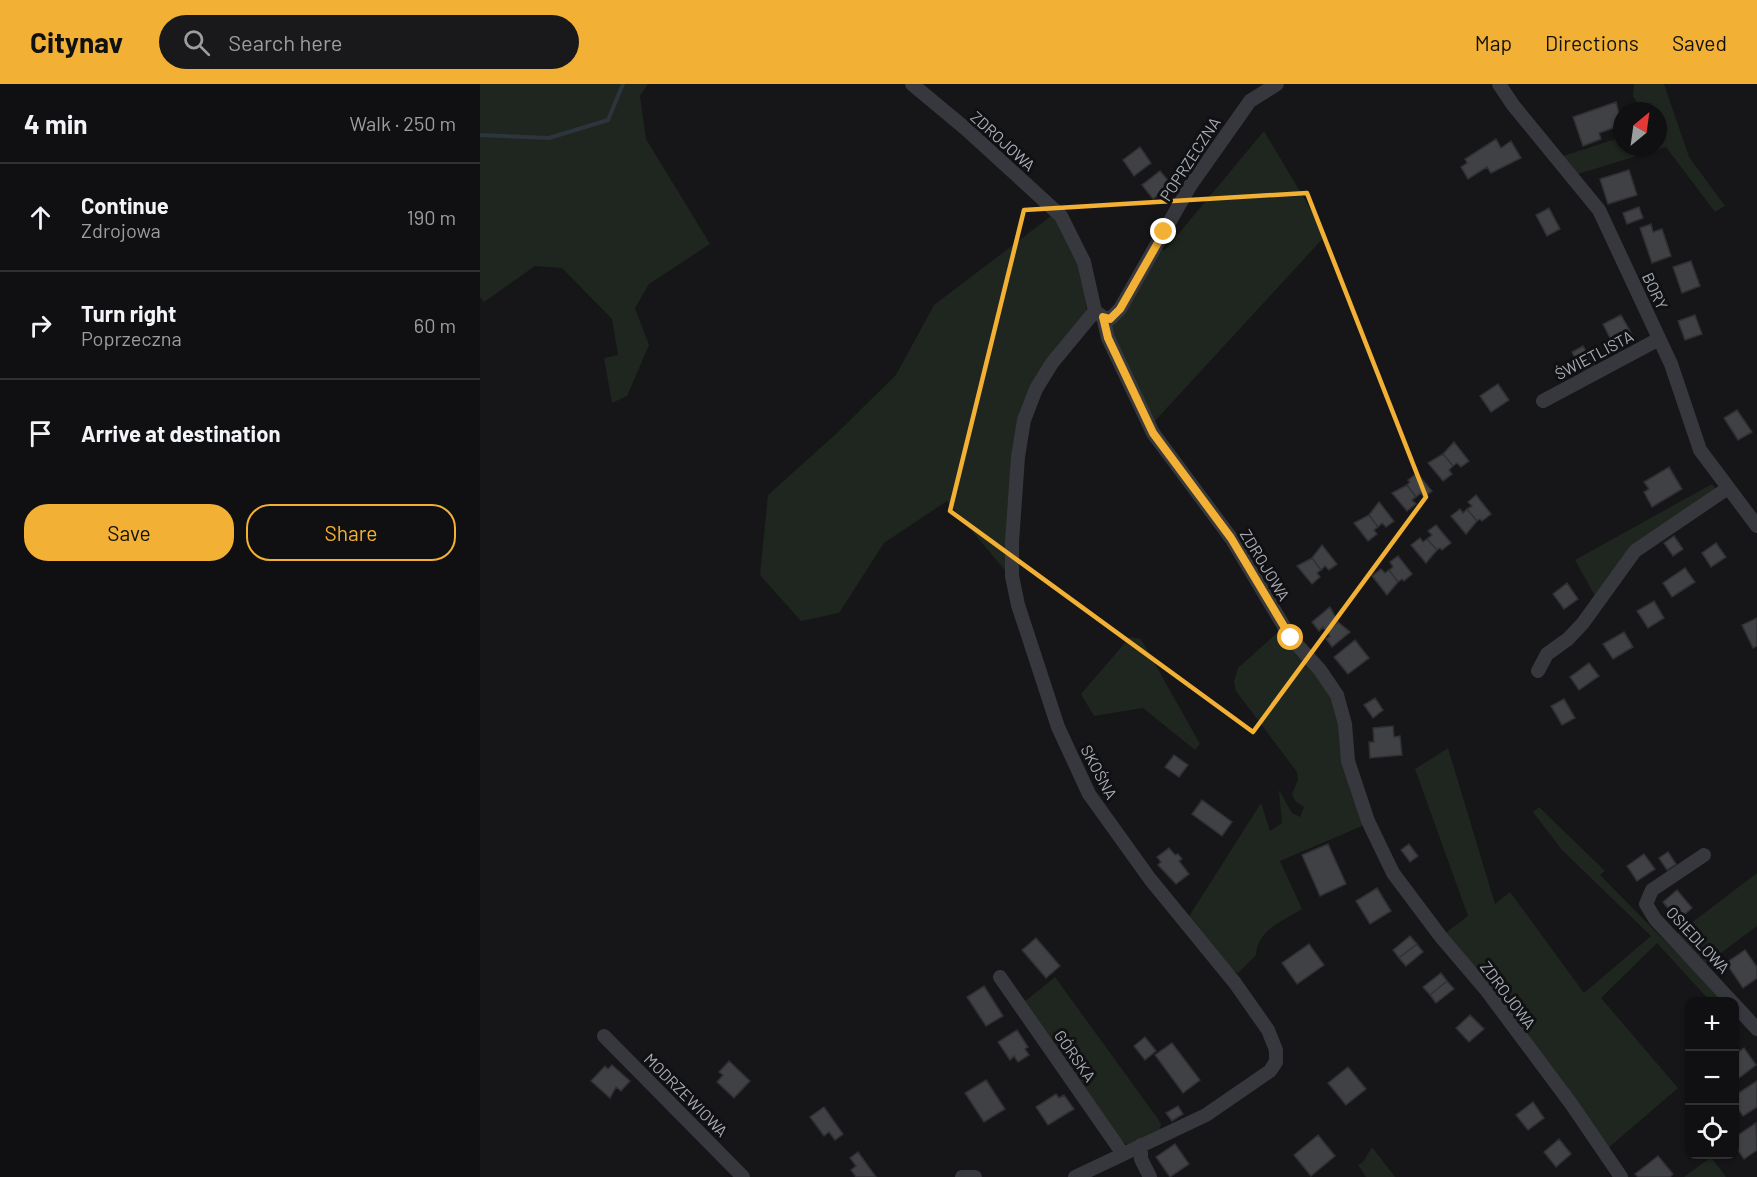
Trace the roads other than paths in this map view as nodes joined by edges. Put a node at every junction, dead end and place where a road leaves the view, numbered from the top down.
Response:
1 (912, 84) edge
2 (1276, 84) edge
3 (1499, 84) edge
4 (1099, 314) junction
5 (1659, 339) junction
6 (1544, 401) dead end
7 (1728, 488) junction
8 (1757, 526) edge
9 (1538, 671) dead end
10 (1704, 855) dead end
11 (1000, 977) dead end
12 (1727, 997) edge
13 (1739, 1010) edge
14 (1757, 1029) edge
15 (604, 1036) dead end
16 (1141, 1145) junction
17 (1123, 1154) junction
18 (744, 1177) edge
19 (962, 1177) edge
20 (975, 1177) edge
21 (1075, 1177) edge
22 (1150, 1177) edge
23 (1621, 1177) edge

1 - 4 street, ZDROJOWA
2 - 4 street, POPRZECZNA
3 - 5 street, BORY
4 - 16 street, SKOŚNA
4 - 23 street, ZDROJOWA
5 - 6 street, ŚWIETLISTA
5 - 7 street, BORY
7 - 8 street, BORY
7 - 9 street
10 - 12 street, OSIEDLOWA
11 - 17 street, GÓRSKA
13 - 14 street, OSIEDLOWA
15 - 18 street, MODRZEWIOWA
16 - 17 street, SKOŚNA
16 - 22 street
17 - 21 street, SKOŚNA
19 - 20 street

